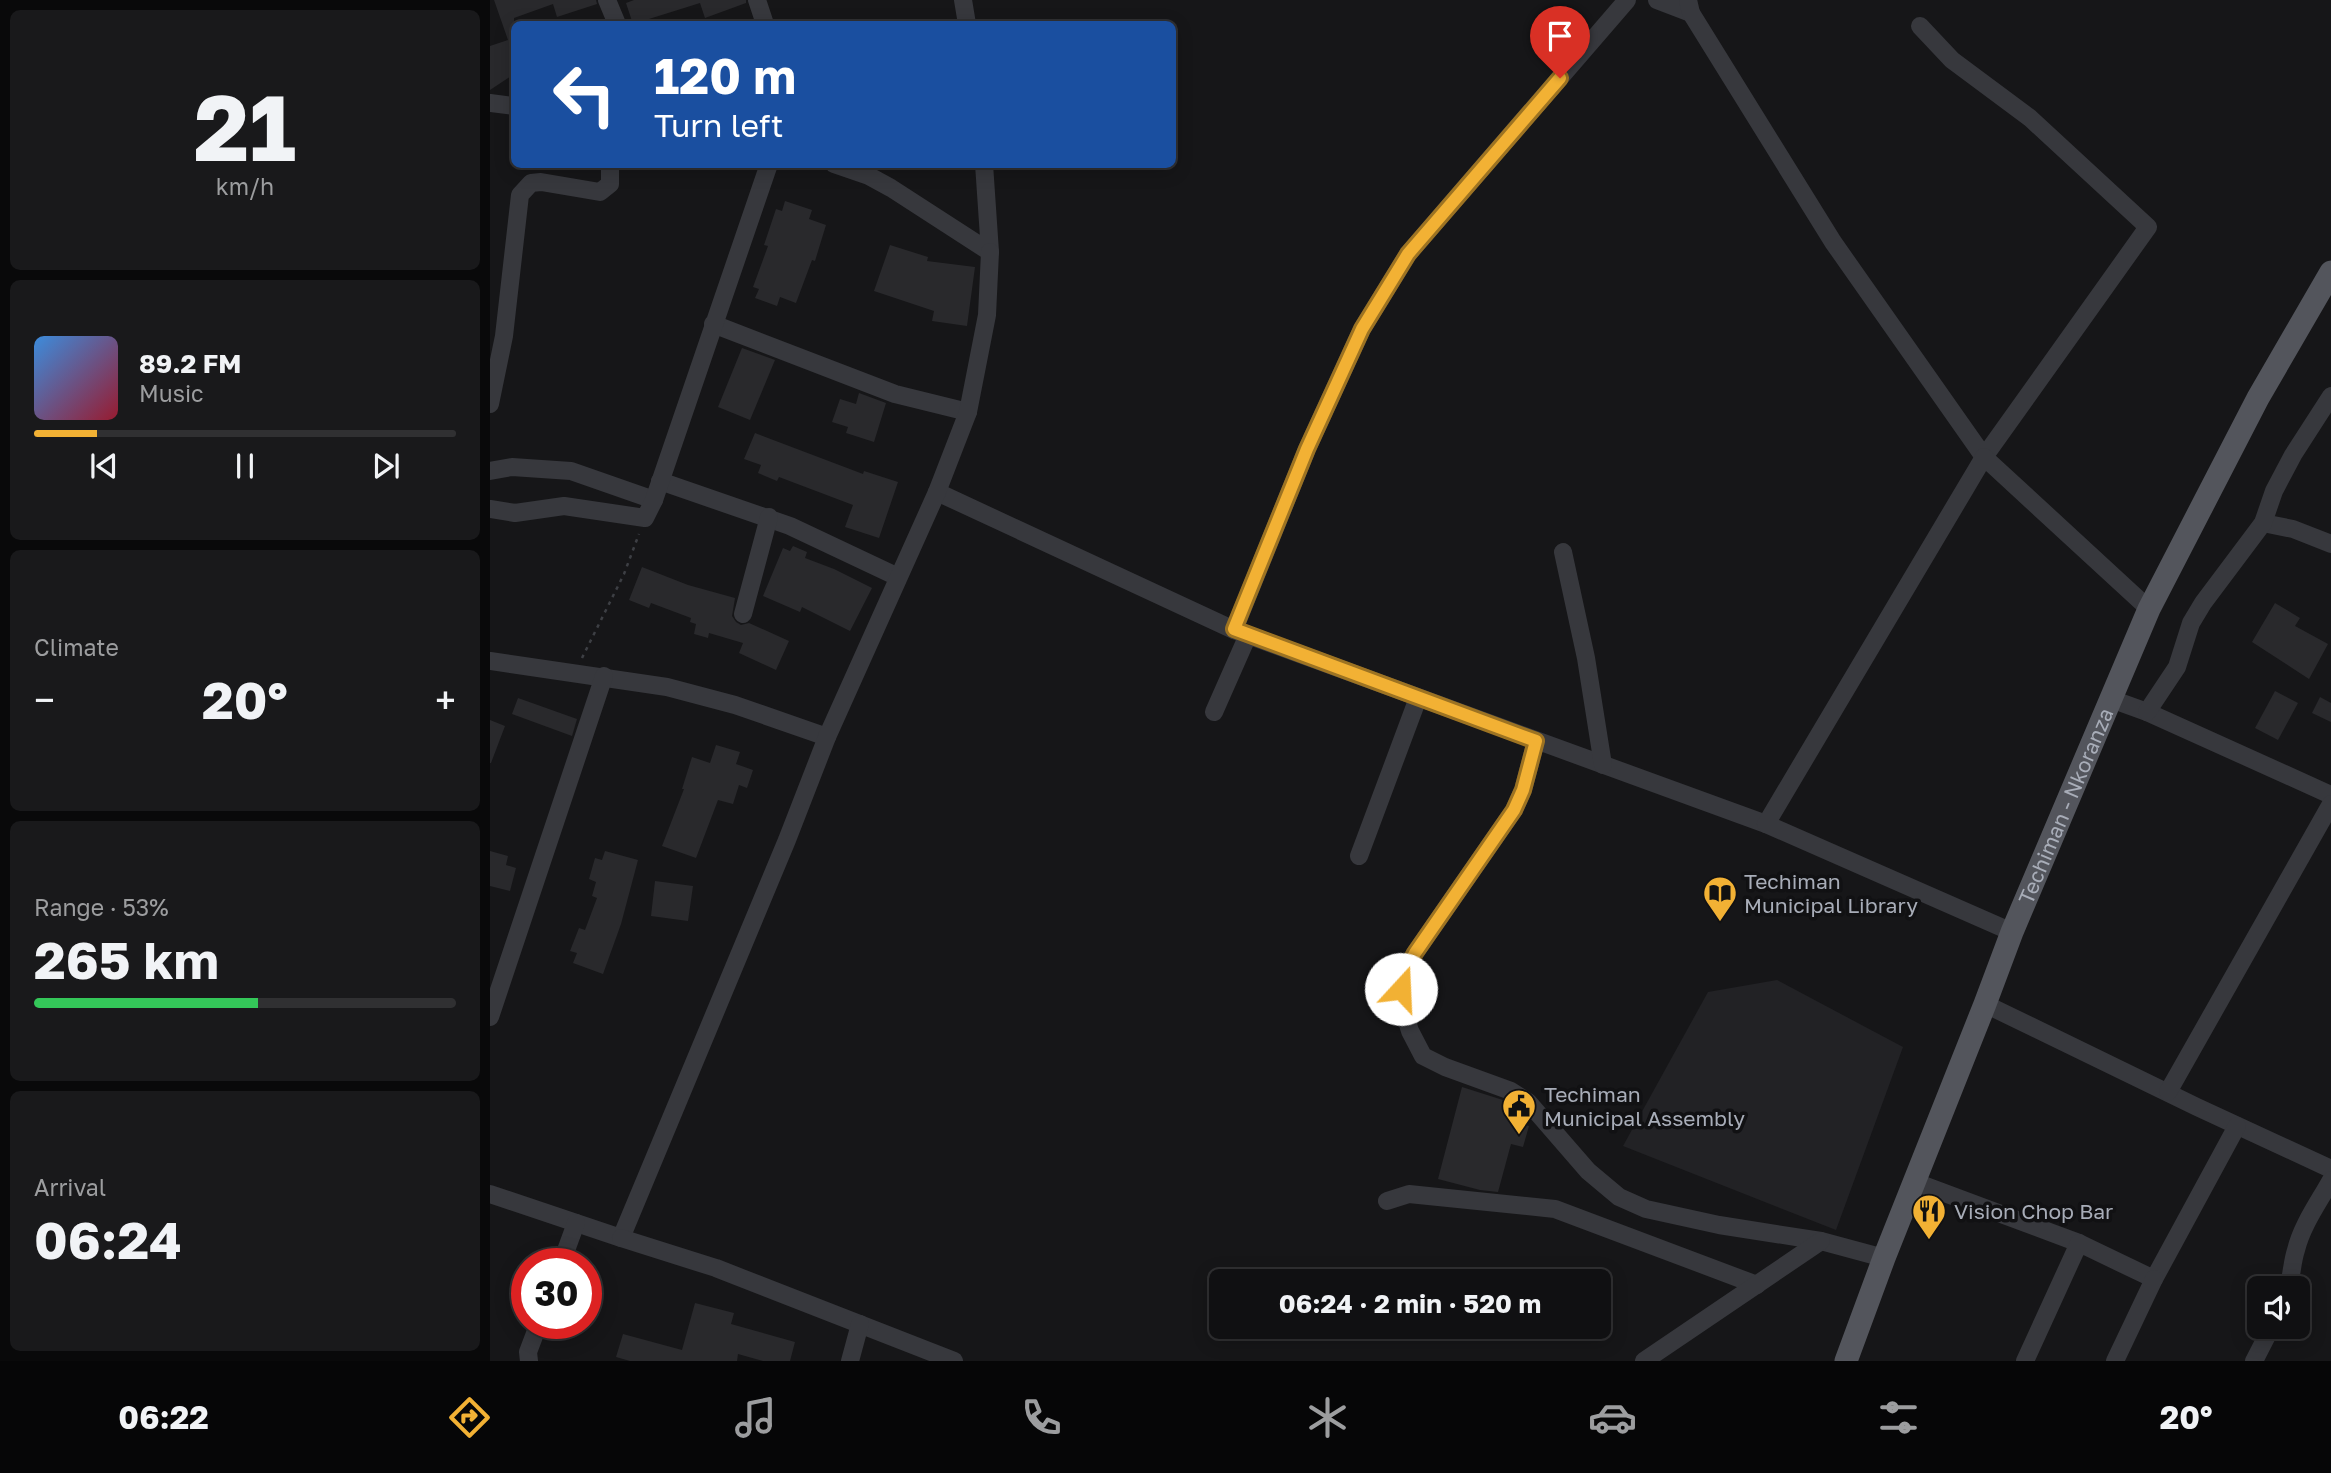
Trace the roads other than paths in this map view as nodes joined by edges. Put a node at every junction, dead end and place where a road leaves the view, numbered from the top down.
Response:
1 (607, 0) edge
2 (757, 0) edge
3 (963, 0) edge
4 (1627, 0) edge
5 (1657, 0) edge
6 (1690, 6) edge
7 (616, 21) edge
8 (764, 21) edge
9 (966, 21) edge
10 (1920, 26) dead end
11 (490, 103) edge
12 (511, 106) edge
13 (610, 168) edge
14 (768, 168) edge
15 (846, 168) edge
16 (984, 168) edge
17 (990, 252) junction
18 (2331, 272) edge
19 (713, 324) junction
20 (2331, 396) edge
21 (490, 404) edge
22 (968, 412) junction
23 (1983, 457) junction
24 (490, 471) edge
25 (660, 481) junction
26 (937, 492) junction
27 (654, 500) junction
28 (490, 509) edge
29 (769, 517) junction
30 (2263, 523) junction
31 (2331, 544) edge
32 (1563, 552) dead end
33 (898, 577) junction
34 (2149, 609) junction
35 (743, 614) dead end
36 (1241, 632) junction
37 (490, 661) edge
38 (604, 676) junction
39 (1418, 698) junction
40 (2111, 699) junction
41 (1214, 712) dead end
42 (2147, 712) junction
43 (827, 737) junction
44 (1536, 741) junction
45 (1603, 765) junction
46 (2331, 795) edge
47 (2331, 804) edge
48 (1766, 824) junction
49 (1359, 856) dead end
50 (2012, 932) junction
51 (494, 990) edge
52 (1985, 1004) junction
53 (490, 1017) edge
54 (2168, 1092) junction
55 (2237, 1126) junction
56 (2331, 1169) edge
57 (2331, 1180) edge
58 (1915, 1182) junction
59 (490, 1194) edge
60 (1387, 1201) dead end
61 (576, 1223) junction
62 (621, 1238) junction
63 (1821, 1241) junction
64 (2079, 1242) junction
65 (567, 1248) edge
66 (1884, 1258) junction
67 (2292, 1276) edge
68 (2154, 1279) junction
69 (1757, 1285) junction
70 (860, 1324) junction
71 (533, 1339) edge
72 (2265, 1339) edge
73 (529, 1361) edge
74 (850, 1361) edge
75 (954, 1361) edge
76 (1644, 1361) edge
77 (1846, 1361) edge
78 (2025, 1361) edge
79 (2115, 1361) edge
80 (2254, 1361) edge

1 - 7 street
2 - 8 street
3 - 9 street
4 - 36 street
5 - 6 street
6 - 23 street
10 - 23 street
11 - 12 street
13 - 21 street
14 - 19 street
15 - 17 street
16 - 17 street
17 - 22 street
18 - 34 main road, Techiman - Nkoranza
19 - 22 street
19 - 25 street
20 - 30 street
22 - 26 street
23 - 34 street
23 - 48 street
24 - 27 street
25 - 27 street
25 - 29 street
26 - 33 street
26 - 36 street
27 - 28 street
29 - 33 street
29 - 35 street
30 - 31 street
30 - 42 street
32 - 45 street
33 - 43 street
34 - 40 main road, Techiman - Nkoranza
36 - 39 street
36 - 41 street
37 - 38 street
38 - 43 street
38 - 51 street
39 - 44 street
39 - 49 street
40 - 42 street
40 - 50 main road, Techiman - Nkoranza
42 - 46 street
43 - 62 street
44 - 45 street
44 - 63 street
45 - 48 street
47 - 54 street
48 - 50 street
50 - 52 main road, Techiman - Nkoranza
51 - 53 street
52 - 54 street
52 - 58 main road, Techiman - Nkoranza
54 - 55 street
55 - 56 street
55 - 68 street
57 - 67 street
58 - 64 street
58 - 66 main road, Techiman - Nkoranza
59 - 61 street
60 - 69 street
61 - 62 street
61 - 65 street
62 - 70 street
63 - 66 street
63 - 69 street
64 - 68 street
64 - 78 street
66 - 77 main road, Techiman - Nkoranza
68 - 79 street
69 - 76 street
70 - 74 street
70 - 75 street
71 - 73 street
72 - 80 street

